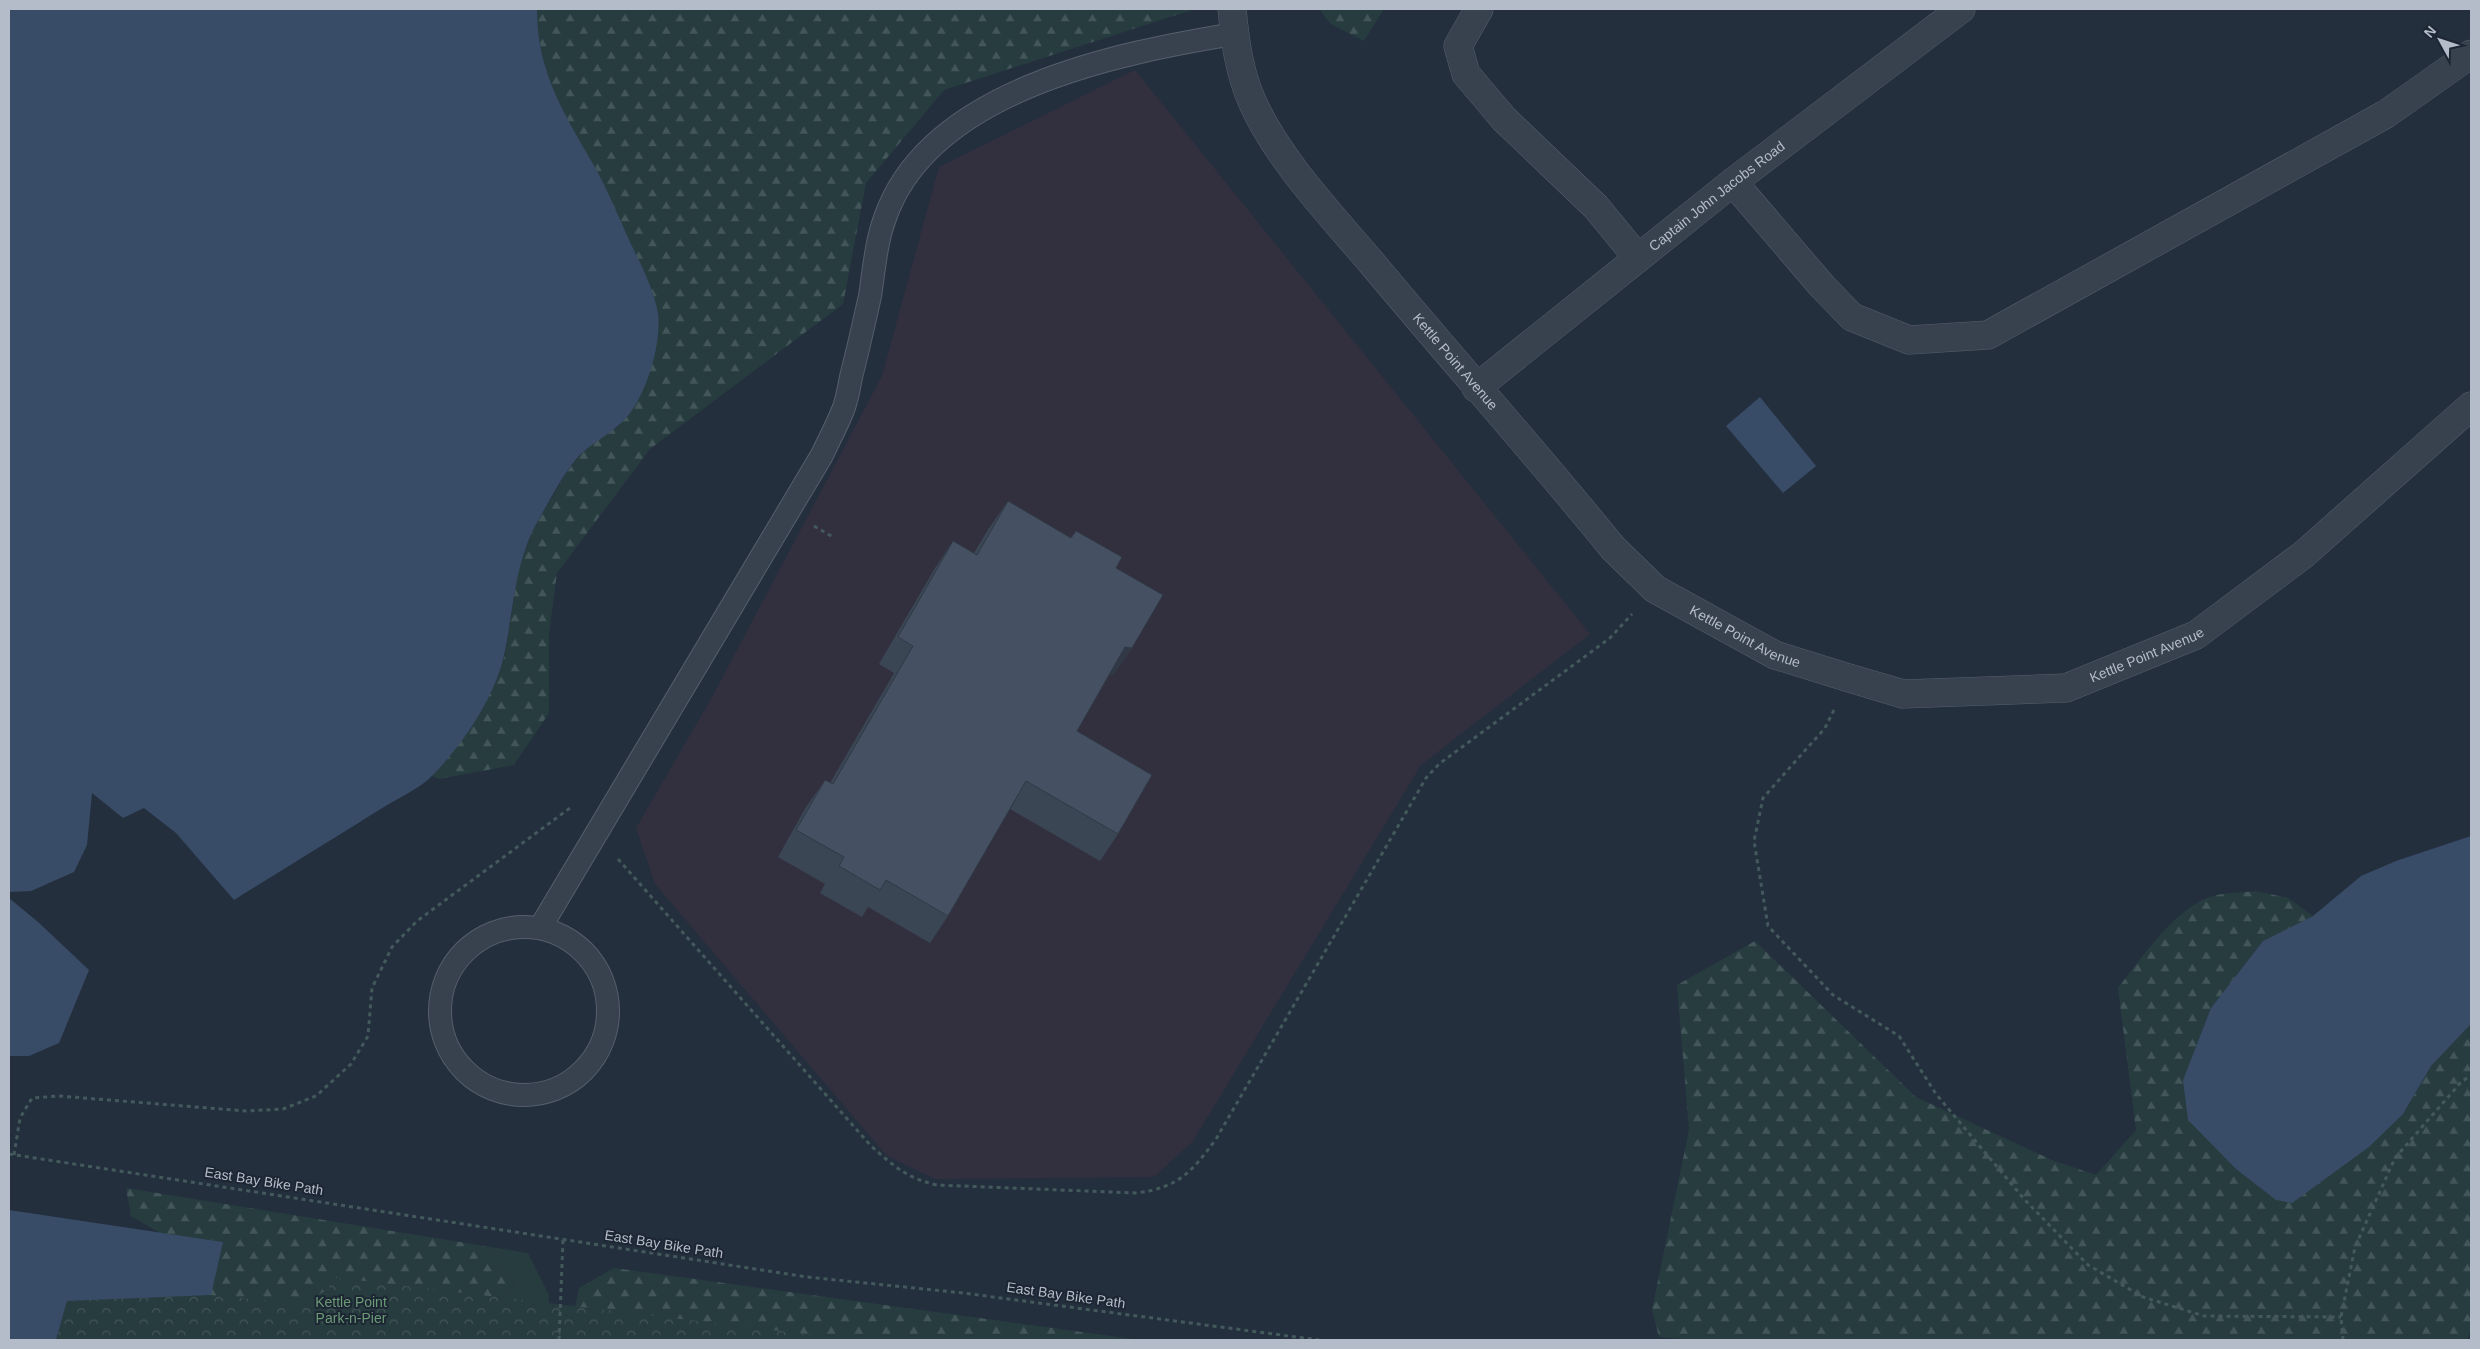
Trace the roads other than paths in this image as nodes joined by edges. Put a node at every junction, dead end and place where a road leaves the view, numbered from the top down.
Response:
1 (1479, 9) edge
2 (1961, 9) edge
3 (1233, 21) edge
4 (2471, 54) edge
5 (1733, 182) junction
6 (1637, 257) junction
7 (1476, 388) junction
8 (2471, 406) edge
9 (540, 928) junction

1 - 6 street
2 - 5 street, Captain John Jacobs Road
3 - 7 street, Kettle Point Avenue
3 - 9 lane
4 - 5 street
5 - 6 street, Captain John Jacobs Road
6 - 7 street, Captain John Jacobs Road
7 - 8 street, Kettle Point Avenue
9 - 9 lane

